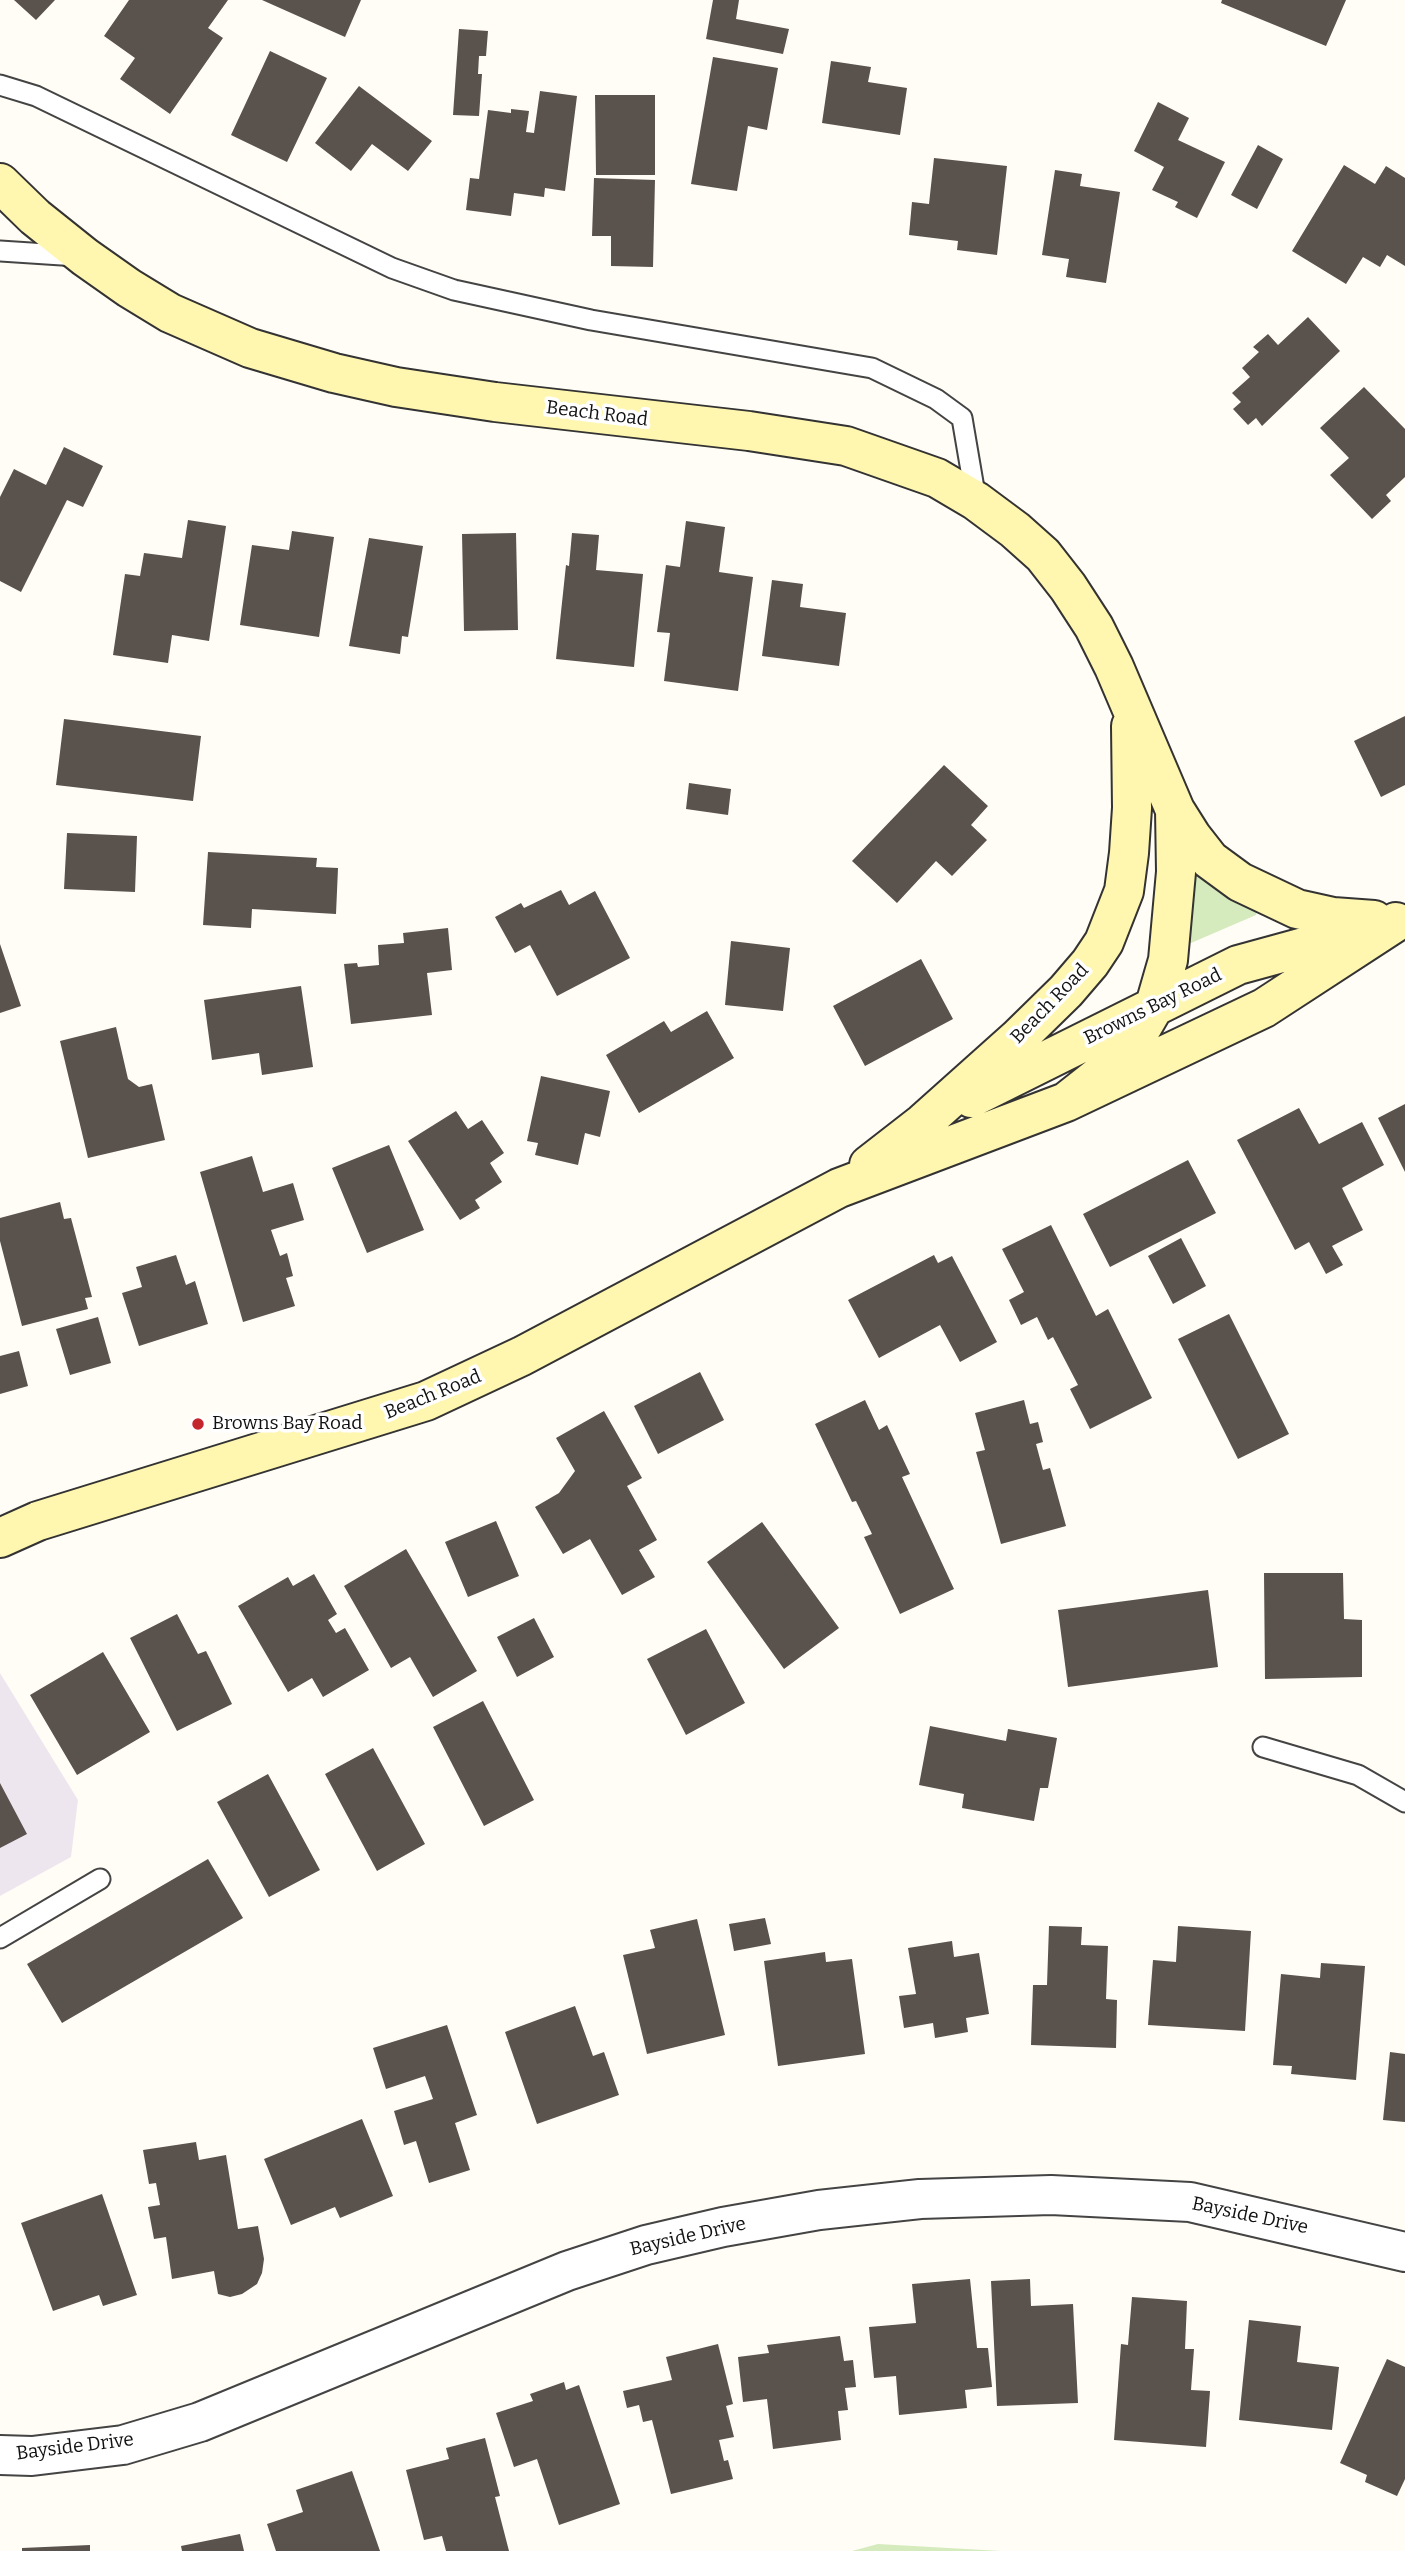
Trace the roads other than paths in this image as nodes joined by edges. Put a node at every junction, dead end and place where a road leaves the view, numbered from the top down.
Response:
1 (0, 85) edge
2 (0, 183) edge
3 (0, 251) edge
4 (85, 257) junction
5 (976, 501) junction
6 (1131, 706) junction
7 (1175, 810) junction
8 (1400, 920) edge
9 (1155, 1005) junction
10 (1066, 1102) junction
11 (923, 1123) junction
12 (839, 1188) junction
13 (0, 1538) edge
14 (1263, 1747) dead end
15 (1405, 1802) edge
16 (100, 1879) dead end
17 (0, 1938) edge
18 (1405, 2252) edge
19 (0, 2455) edge

1 - 5 lane
2 - 4 main road, Beach Road
3 - 4 lane
4 - 5 main road, Beach Road
5 - 6 main road, Beach Road
6 - 7 main road, Beach Road
6 - 11 main road, Beach Road
7 - 8 main road
7 - 9 main road, Beach Road
8 - 9 main road, Browns Bay Road
8 - 10 main road
9 - 10 main road, Beach Road
9 - 11 main road, Browns Bay Road
10 - 12 main road, Beach Road
11 - 12 main road, Beach Road
12 - 13 main road, Beach Road
14 - 15 lane
16 - 17 lane
18 - 19 street, Bayside Drive

